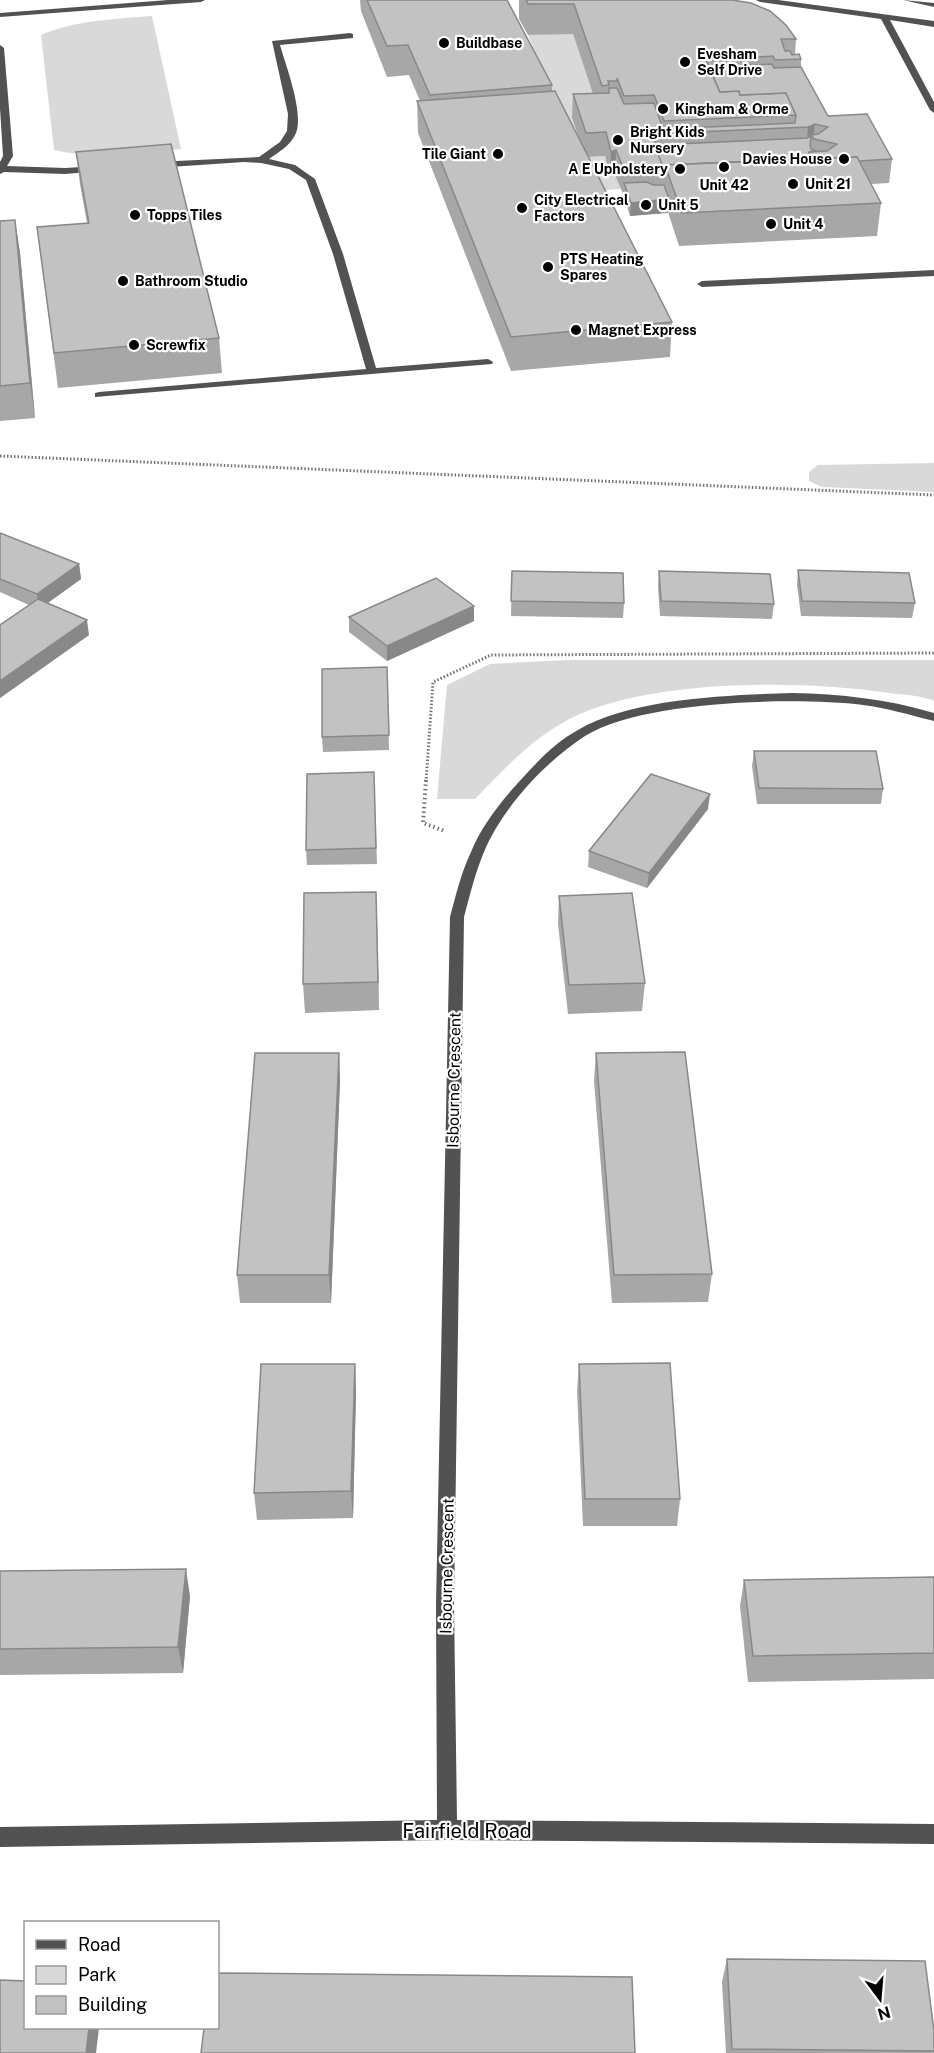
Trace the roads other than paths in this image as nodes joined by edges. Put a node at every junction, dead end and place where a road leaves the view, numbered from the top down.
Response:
1 (201, 0) edge
2 (760, 0) edge
3 (907, 0) edge
4 (934, 5) edge
5 (0, 15) edge
6 (883, 16) junction
7 (934, 24) edge
8 (350, 36) dead end
9 (0, 48) edge
10 (917, 78) junction
11 (934, 82) edge
12 (2, 105) edge
13 (934, 110) edge
14 (261, 160) junction
15 (149, 165) edge
16 (113, 168) edge
17 (1, 170) edge
18 (934, 273) edge
19 (702, 284) dead end
20 (488, 362) dead end
21 (372, 372) junction
22 (99, 395) dead end
23 (934, 717) edge
24 (447, 1830) junction
25 (934, 1834) edge
26 (0, 1837) edge

1 - 5 street
2 - 6 street
3 - 4 street
6 - 7 street
6 - 10 street
8 - 14 street
9 - 12 street
10 - 11 street
10 - 13 street
12 - 17 street
14 - 15 street
14 - 21 street
16 - 17 street
18 - 19 street
20 - 21 street
21 - 22 street
23 - 24 street, Isbourne Crescent
24 - 25 street, Fairfield Road
24 - 26 street, Fairfield Road

